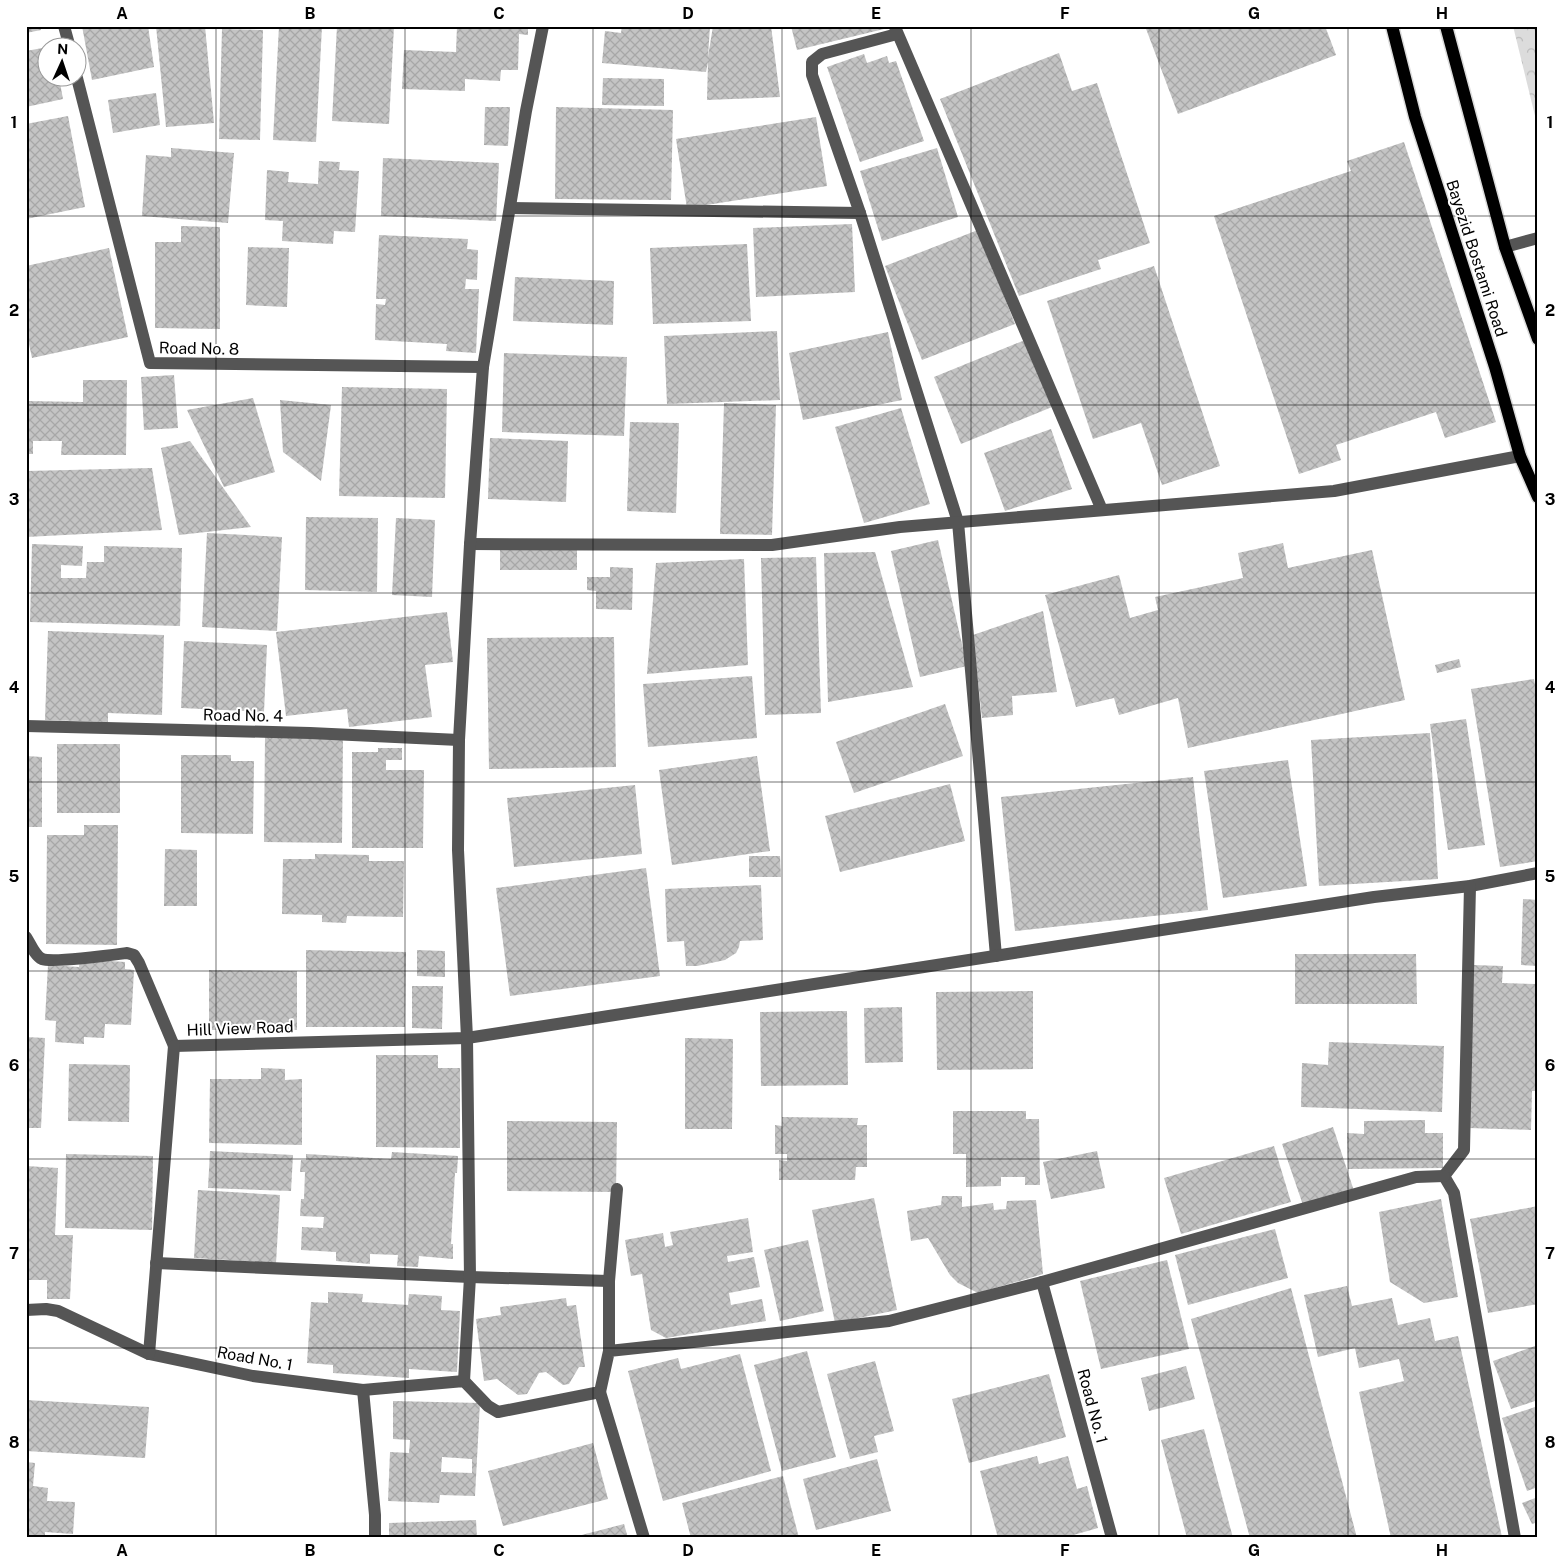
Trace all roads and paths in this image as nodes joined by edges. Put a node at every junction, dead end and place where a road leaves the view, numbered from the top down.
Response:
1 (543, 26) edge
2 (1392, 26) edge
3 (1446, 26) edge
4 (896, 30) edge
5 (80, 88) edge
6 (510, 208) junction
7 (860, 213) junction
8 (1538, 238) edge
9 (1506, 247) junction
10 (1538, 339) edge
11 (483, 367) junction
12 (1520, 456) junction
13 (1538, 497) edge
14 (1102, 510) junction
15 (958, 522) junction
16 (470, 544) junction
17 (26, 726) edge
18 (459, 740) junction
19 (1538, 873) edge
20 (1470, 886) junction
21 (26, 937) edge
22 (996, 956) junction
23 (467, 1038) junction
24 (174, 1046) junction
25 (1444, 1176) junction
26 (617, 1189) dead end
27 (156, 1263) junction
28 (470, 1277) junction
29 (610, 1281) junction
30 (1042, 1282) junction
31 (26, 1310) edge
32 (609, 1351) junction
33 (149, 1354) junction
34 (464, 1381) junction
35 (363, 1390) junction
36 (600, 1392) junction
37 (375, 1538) edge
38 (644, 1538) edge
39 (1112, 1538) edge
40 (1515, 1538) edge

1 - 6 street
2 - 12 main road, Bayezid Bostami Road
3 - 9 main road, Bayezid Bostami Road
4 - 7 street
4 - 14 street
5 - 11 street, Road No. 8
6 - 7 street
6 - 11 street
7 - 15 street
8 - 9 street
9 - 10 main road, Bayezid Bostami Road
11 - 16 street
12 - 13 main road, Bayezid Bostami Road
12 - 14 street
14 - 15 street
15 - 16 street
15 - 22 street
16 - 18 street
17 - 18 street, Road No. 4
18 - 23 street
19 - 20 street, Hill View Road
20 - 22 street, Hill View Road
20 - 25 street
21 - 24 street, Hill View Road
22 - 23 street, Hill View Road
23 - 24 street, Hill View Road
23 - 28 street
24 - 27 street
25 - 30 street
25 - 40 street
26 - 29 street
27 - 28 street
27 - 33 street
28 - 29 street
28 - 34 street
29 - 32 street
30 - 32 street
30 - 39 street, Road No. 1
31 - 33 street, Road No. 1
32 - 36 street
33 - 35 street, Road No. 1
34 - 35 street, Road No. 1
34 - 36 street
35 - 37 street
36 - 38 street

